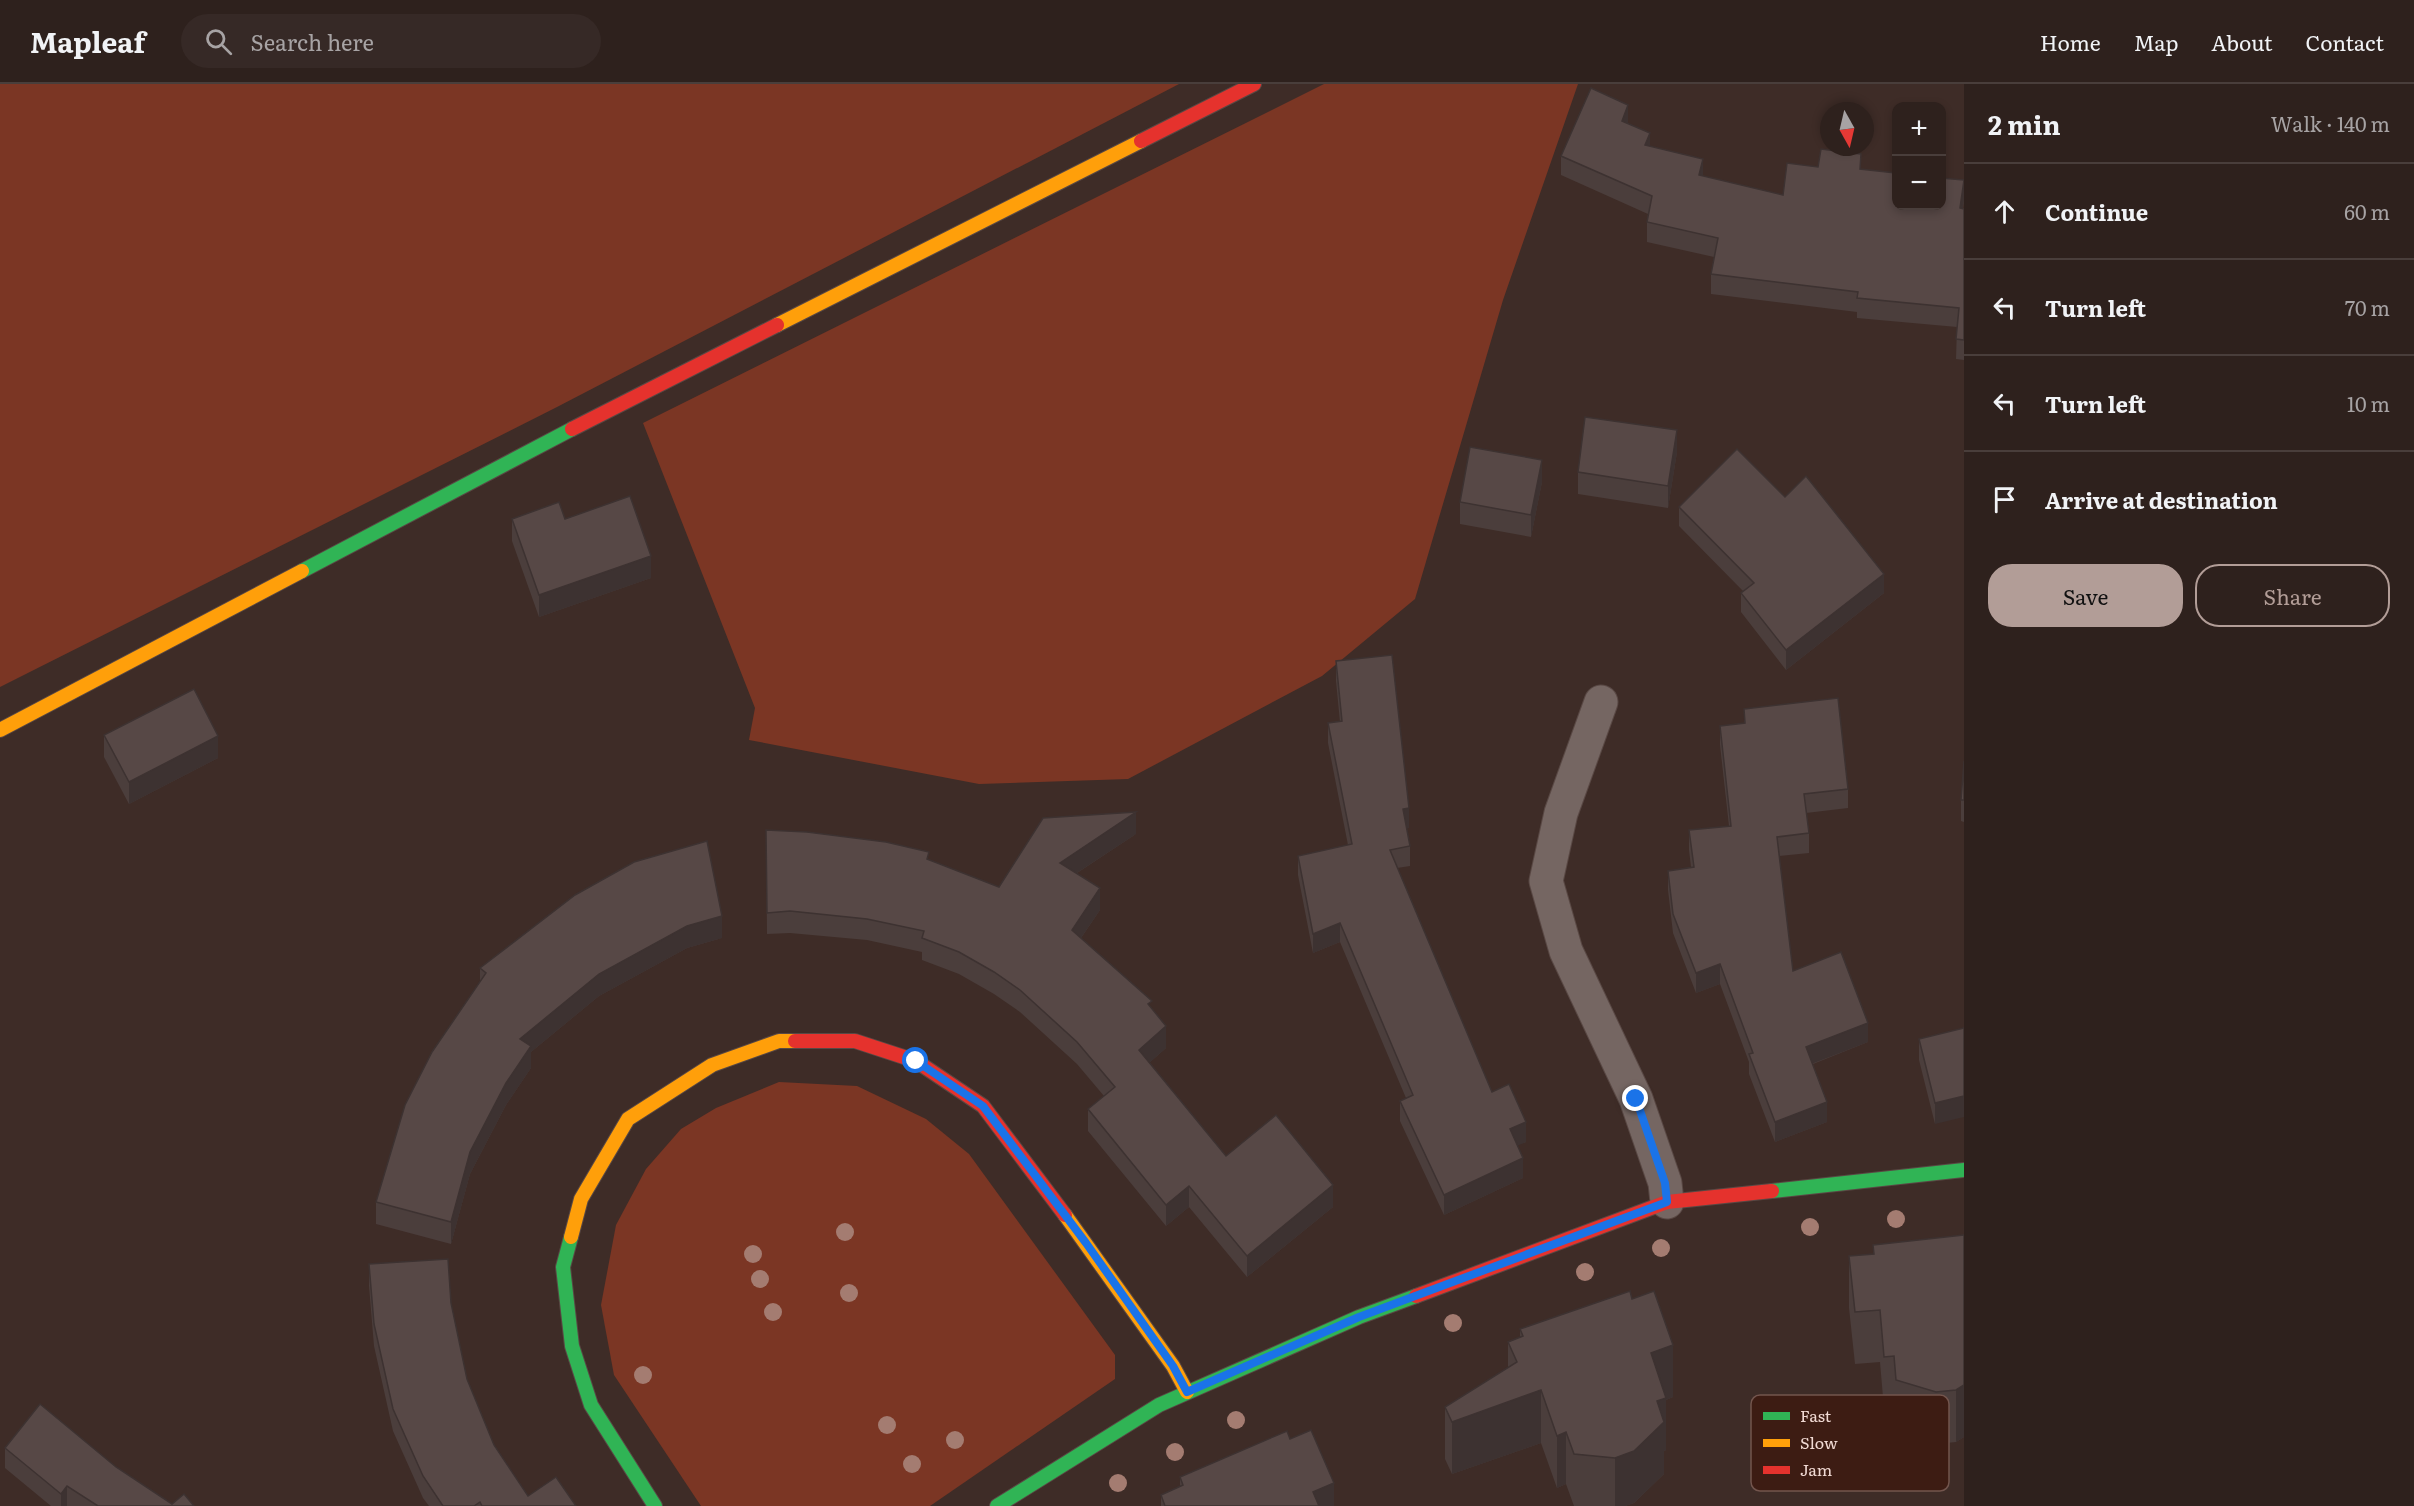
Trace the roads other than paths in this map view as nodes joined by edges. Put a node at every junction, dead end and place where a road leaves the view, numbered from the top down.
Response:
1 (1254, 84) edge
2 (1601, 702) dead end
3 (0, 730) edge
4 (1964, 1170) edge
5 (1667, 1202) junction
6 (1187, 1392) junction
7 (655, 1506) edge
8 (997, 1506) edge

1 - 3 street
2 - 5 street
4 - 5 street
5 - 6 street
6 - 7 street
6 - 8 street

